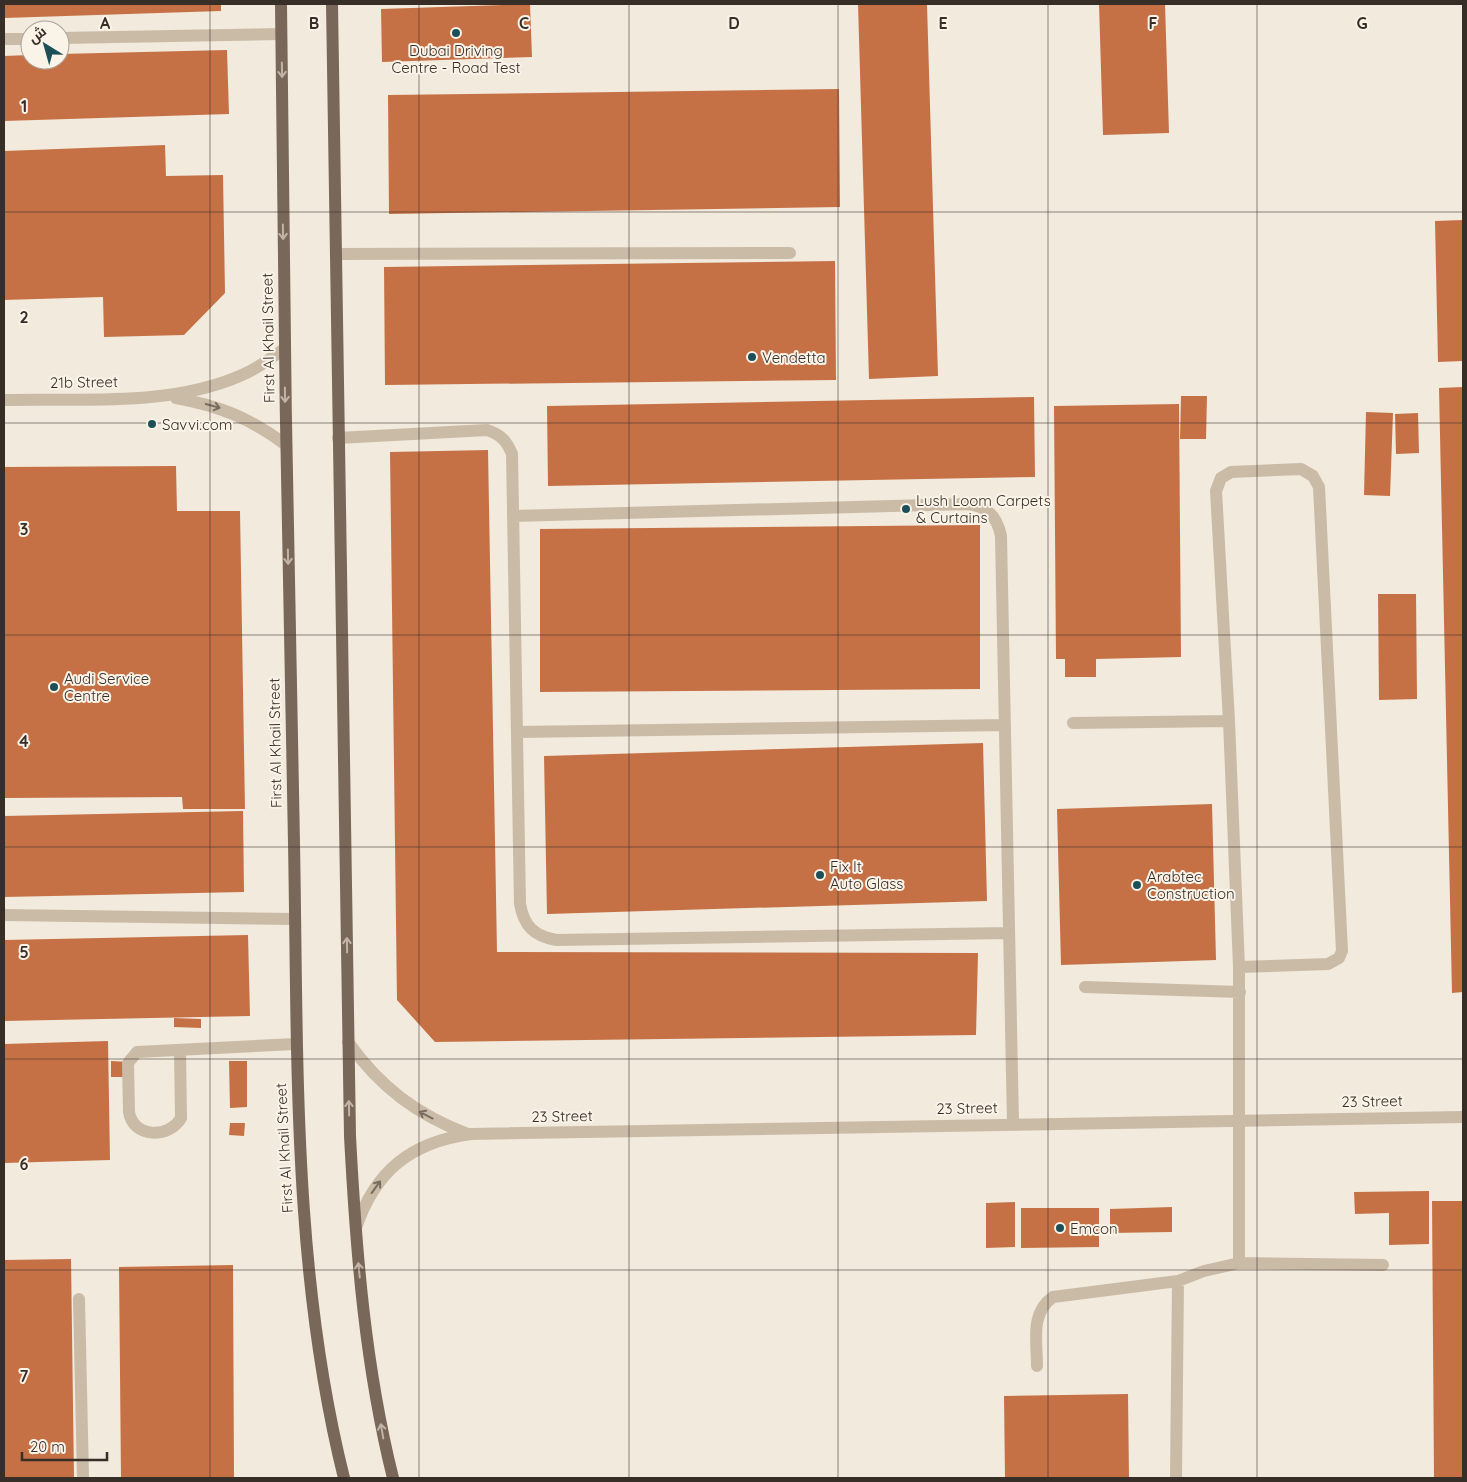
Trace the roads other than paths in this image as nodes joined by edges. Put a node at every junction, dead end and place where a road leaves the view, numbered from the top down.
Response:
1 (281, 4) edge
2 (332, 4) edge
3 (338, 4) edge
4 (281, 34) junction
5 (70, 38) edge
6 (4, 39) edge
7 (20, 39) edge
8 (790, 253) dead end
9 (336, 254) junction
10 (284, 349) junction
11 (166, 397) junction
12 (4, 400) edge
13 (338, 438) junction
14 (286, 445) junction
15 (513, 516) junction
16 (1229, 721) junction
17 (1073, 723) dead end
18 (1005, 725) junction
19 (517, 732) junction
20 (4, 915) edge
21 (295, 920) junction
22 (1010, 933) junction
23 (1239, 967) junction
24 (1085, 987) dead end
25 (1240, 992) junction
26 (348, 1042) junction
27 (295, 1044) junction
28 (180, 1050) junction
29 (1463, 1117) edge
30 (1238, 1119) junction
31 (1013, 1123) junction
32 (471, 1134) junction
33 (355, 1231) junction
34 (1239, 1262) junction
35 (1383, 1265) dead end
36 (1178, 1280) junction
37 (79, 1299) dead end
38 (1037, 1366) dead end
39 (83, 1478) edge
40 (344, 1478) edge
41 (392, 1478) edge
42 (1176, 1478) edge

1 - 4 main road, First Al Khail Street
2 - 3 lane
2 - 9 main road
4 - 5 lane
4 -> 10 main road, First Al Khail Street
6 - 7 lane
8 - 9 lane
9 - 13 main road
10 - 11 lane, 21b Street
10 -> 14 main road, First Al Khail Street
11 - 12 lane, 21b Street
11 -> 14 lane, 21b Street
13 - 15 lane
26 -> 13 main road
14 -> 21 main road, First Al Khail Street
15 - 18 lane
15 - 19 lane
16 - 17 lane
16 - 23 lane
16 - 23 lane
18 - 19 lane
18 - 22 lane
19 - 22 lane
20 - 21 lane
21 - 27 main road, First Al Khail Street
22 - 31 lane
23 - 25 lane
24 - 25 lane
25 - 30 lane
32 -> 26 lane, 23 Street
33 -> 26 main road
27 - 28 lane
27 - 40 main road, First Al Khail Street
28 - 28 lane
29 - 30 lane, 23 Street
30 - 31 lane, 23 Street
30 - 34 lane
31 - 32 lane, 23 Street
33 -> 32 lane, 23 Street
41 -> 33 main road
34 - 35 lane
34 - 36 lane
36 - 38 lane
36 - 42 lane
37 - 39 lane

